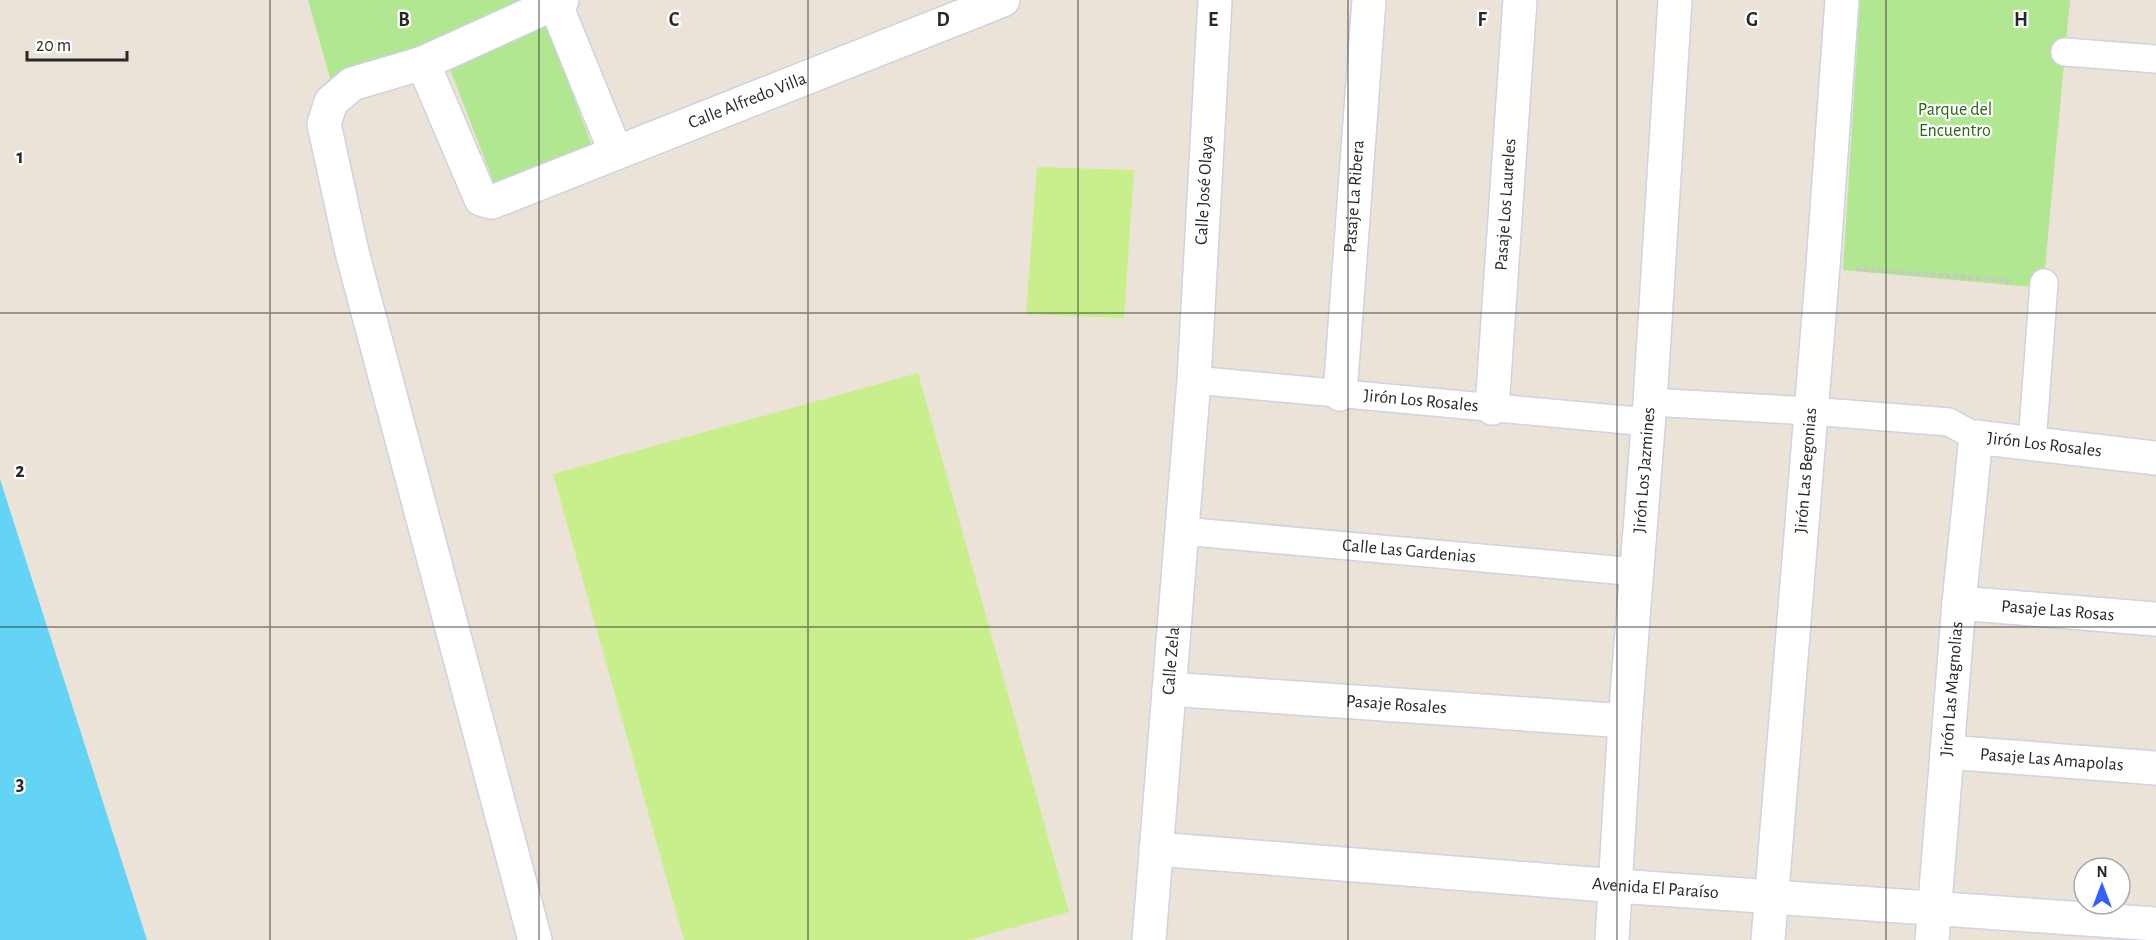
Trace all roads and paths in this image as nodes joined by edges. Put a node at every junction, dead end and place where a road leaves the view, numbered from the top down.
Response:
1 (1003, 0) edge
2 (1215, 0) edge
3 (1370, 0) edge
4 (1520, 0) edge
5 (1675, 0) edge
6 (1842, 0) edge
7 (559, 1) edge
8 (2065, 51) dead end
9 (2156, 59) edge
10 (423, 63) junction
11 (616, 153) junction
12 (1823, 266) junction
13 (2044, 284) joint
14 (1194, 380) junction
15 (1340, 394) junction
16 (1492, 408) junction
17 (1811, 411) junction
18 (1649, 412) junction
19 (1976, 437) junction
20 (2032, 443) junction
21 (2156, 458) edge
22 (1182, 531) junction
23 (1637, 572) junction
24 (1959, 603) junction
25 (2156, 619) edge
26 (1169, 689) junction
27 (1625, 721) junction
28 (1947, 752) junction
29 (2156, 768) edge
30 (1156, 849) junction
31 (1617, 886) junction
32 (1772, 896) junction
33 (1935, 907) junction
34 (2156, 924) edge
35 (535, 940) edge
36 (1149, 940) edge
37 (1612, 940) edge
38 (1768, 940) edge
39 (1932, 940) edge

1 - 11 street, Calle Alfredo Villa
2 - 14 street, Calle José Olaya
3 - 15 street, Pasaje La Ribera
4 - 16 street, Pasaje Los Laureles
5 - 18 street, Jirón Los Jazmines
6 - 12 street, Jirón Las Begonias
7 - 10 street
7 - 11 street
8 - 9 street
10 - 11 street, Calle Alfredo Villa
10 - 35 street
12 - 13 path
12 - 17 street, Jirón Las Begonias
13 - 20 street
14 - 15 street, Jirón Los Rosales
14 - 22 street, Calle Zela
15 - 16 street, Jirón Los Rosales
16 - 18 street, Jirón Los Rosales
17 - 18 street, Jirón Los Rosales
17 - 19 street, Jirón Los Rosales
17 - 32 street, Jirón Las Begonias
18 - 23 street, Jirón Los Jazmines
19 - 20 street, Jirón Los Rosales
19 - 24 street, Jirón Las Magnolias
20 - 21 street, Jirón Los Rosales
22 - 23 street, Calle Las Gardenias
22 - 26 street, Calle Zela
23 - 27 street, Jirón Los Jazmines
24 - 25 street, Pasaje Las Rosas
24 - 28 street, Jirón Las Magnolias
26 - 27 street, Pasaje Rosales
26 - 30 street, Calle Zela
27 - 31 street, Jirón Los Jazmines
28 - 29 street, Pasaje Las Amapolas
28 - 33 street, Jirón Las Magnolias
30 - 31 street, Avenida El Paraíso
30 - 36 street, Calle Zela
31 - 32 street, Avenida El Paraíso
31 - 37 street, Jirón Los Jazmines
32 - 33 street, Avenida El Paraíso
32 - 38 street, Jirón Las Begonias
33 - 34 street, Avenida El Paraíso
33 - 39 street, Jirón Las Magnolias

